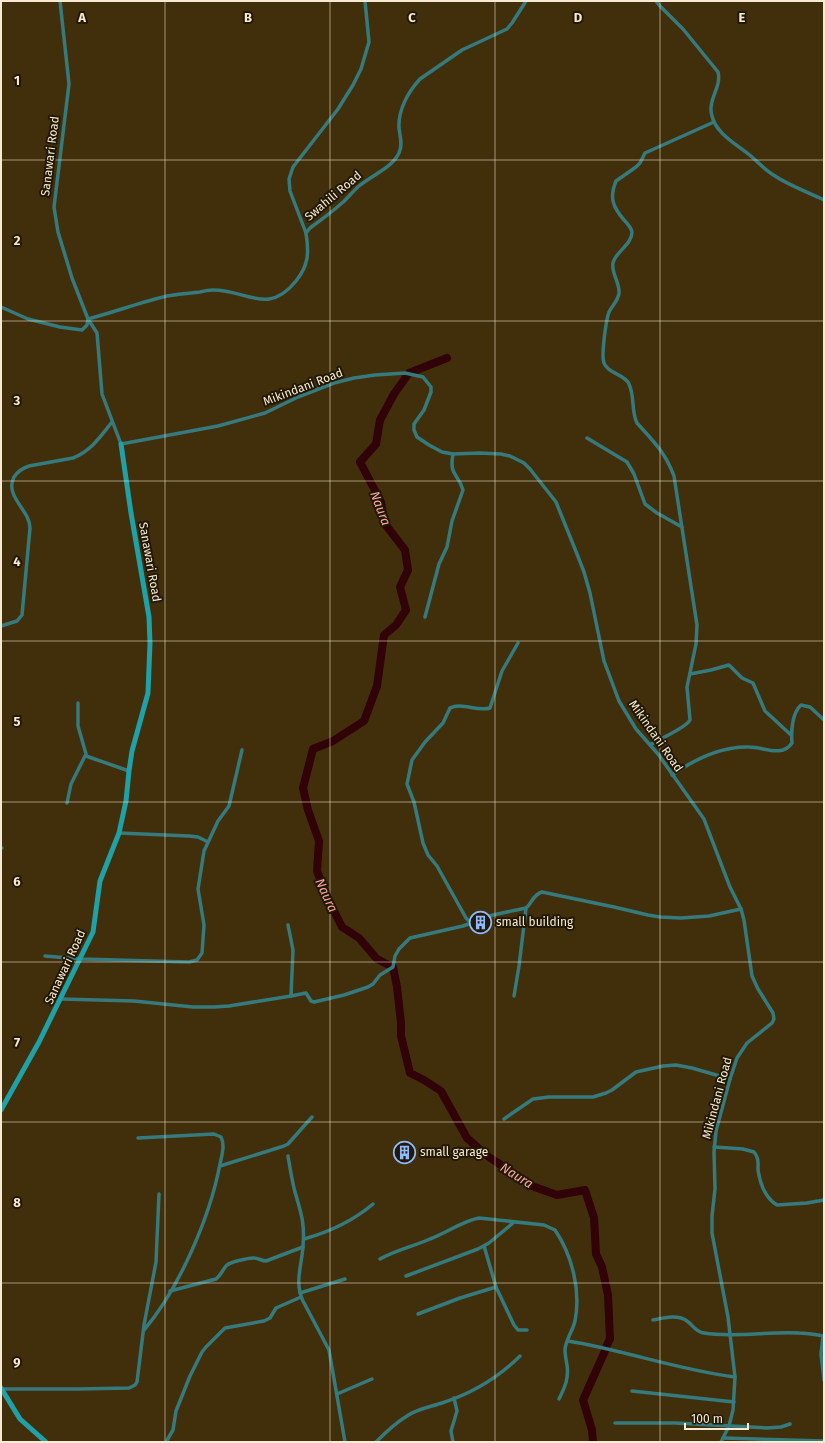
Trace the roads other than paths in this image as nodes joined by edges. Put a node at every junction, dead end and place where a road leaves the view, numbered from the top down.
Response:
1 (60, 1) edge
2 (365, 1) edge
3 (526, 1) edge
4 (656, 1) edge
5 (714, 122) junction
6 (824, 200) edge
7 (306, 233) junction
8 (1, 308) edge
9 (88, 319) junction
10 (112, 422) junction
11 (587, 438) dead end
12 (121, 444) junction
13 (454, 454) junction
14 (682, 527) junction
15 (425, 617) dead end
16 (1, 626) edge
17 (518, 643) dead end
18 (690, 674) junction
19 (78, 703) dead end
20 (824, 720) edge
21 (791, 735) junction
22 (650, 745) junction
23 (242, 750) dead end
24 (86, 756) junction
25 (129, 771) junction
26 (672, 775) junction
27 (67, 803) dead end
28 (118, 833) junction
29 (208, 842) junction
30 (526, 908) junction
31 (741, 909) junction
32 (471, 923) junction
33 (288, 925) dead end
34 (46, 956) dead end
35 (80, 959) junction
36 (291, 996) junction
37 (514, 996) dead end
38 (61, 999) junction
39 (730, 1079) junction
40 (1, 1110) edge
41 (312, 1118) dead end
42 (504, 1119) dead end
43 (138, 1138) dead end
44 (714, 1147) junction
45 (288, 1156) dead end
46 (220, 1166) junction
47 (159, 1194) dead end
48 (824, 1200) edge
49 (373, 1204) dead end
50 (513, 1223) junction
51 (304, 1239) junction
52 (484, 1246) junction
53 (304, 1247) junction
54 (380, 1259) dead end
55 (406, 1276) dead end
56 (345, 1279) dead end
57 (496, 1287) junction
58 (170, 1291) junction
59 (300, 1293) junction
60 (301, 1297) junction
61 (418, 1314) dead end
62 (653, 1320) dead end
63 (144, 1330) junction
64 (527, 1330) dead end
65 (731, 1334) junction
66 (823, 1336) edge
67 (568, 1341) junction
68 (520, 1356) dead end
69 (735, 1377) junction
70 (372, 1379) dead end
71 (824, 1380) edge
72 (2, 1391) edge
73 (632, 1391) dead end
74 (337, 1394) junction
75 (454, 1398) junction
76 (559, 1399) dead end
77 (734, 1402) junction
78 (616, 1423) dead end
79 (790, 1424) dead end
80 (728, 1426) junction
81 (722, 1440) edge
82 (824, 1441) edge
83 (46, 1442) edge
84 (166, 1442) edge
85 (345, 1442) edge
86 (376, 1442) edge
87 (453, 1442) edge

1 - 9 street, Sanawari Road
2 - 7 street
3 - 7 street, Swahili Road
4 - 5 street
5 - 6 street
5 - 14 street
7 - 9 street, Swahili Road
8 - 9 street, Swahili Road
9 - 10 street, Sanawari Road
10 - 12 street, Sanawari Road
10 - 16 street
11 - 14 street
12 - 13 street, Mikindani Road
12 - 25 street, Sanawari Road
13 - 15 street
13 - 22 street, Mikindani Road
14 - 18 street
17 - 32 street
18 - 21 street
18 - 22 street
19 - 24 street
20 - 21 street
21 - 26 street
22 - 26 street, Mikindani Road
23 - 29 street
24 - 25 street
24 - 27 street
25 - 28 street, Sanawari Road
26 - 31 street, Mikindani Road
28 - 29 street
28 - 35 street, Sanawari Road
29 - 35 street
30 - 31 street
30 - 32 street
30 - 37 street
31 - 39 street, Mikindani Road
32 - 36 street
33 - 36 street
34 - 35 street
35 - 38 street, Sanawari Road
36 - 38 street
38 - 40 street, Sanawari Road
39 - 42 street
39 - 44 street, Mikindani Road
41 - 46 street
43 - 46 street
44 - 48 street
44 - 65 street, Mikindani Road
45 - 51 street
46 - 58 street
47 - 63 street
49 - 51 street
50 - 52 street
50 - 54 street
50 - 67 street
51 - 53 street
52 - 55 street
52 - 57 street
53 - 58 street
53 - 59 street
56 - 59 street
57 - 61 street
57 - 64 street
58 - 63 street
59 - 60 street
60 - 74 street
60 - 84 street
62 - 65 street
63 - 72 street
65 - 66 street
65 - 69 street, Mikindani Road
66 - 71 street
67 - 69 street
67 - 76 street
68 - 75 street
69 - 77 street, Mikindani Road
70 - 74 street
72 - 83 street
73 - 77 street
74 - 85 street
75 - 86 street
75 - 87 street
77 - 80 street, Mikindani Road
78 - 80 street
79 - 80 street
80 - 81 street, Mikindani Road
81 - 82 street

